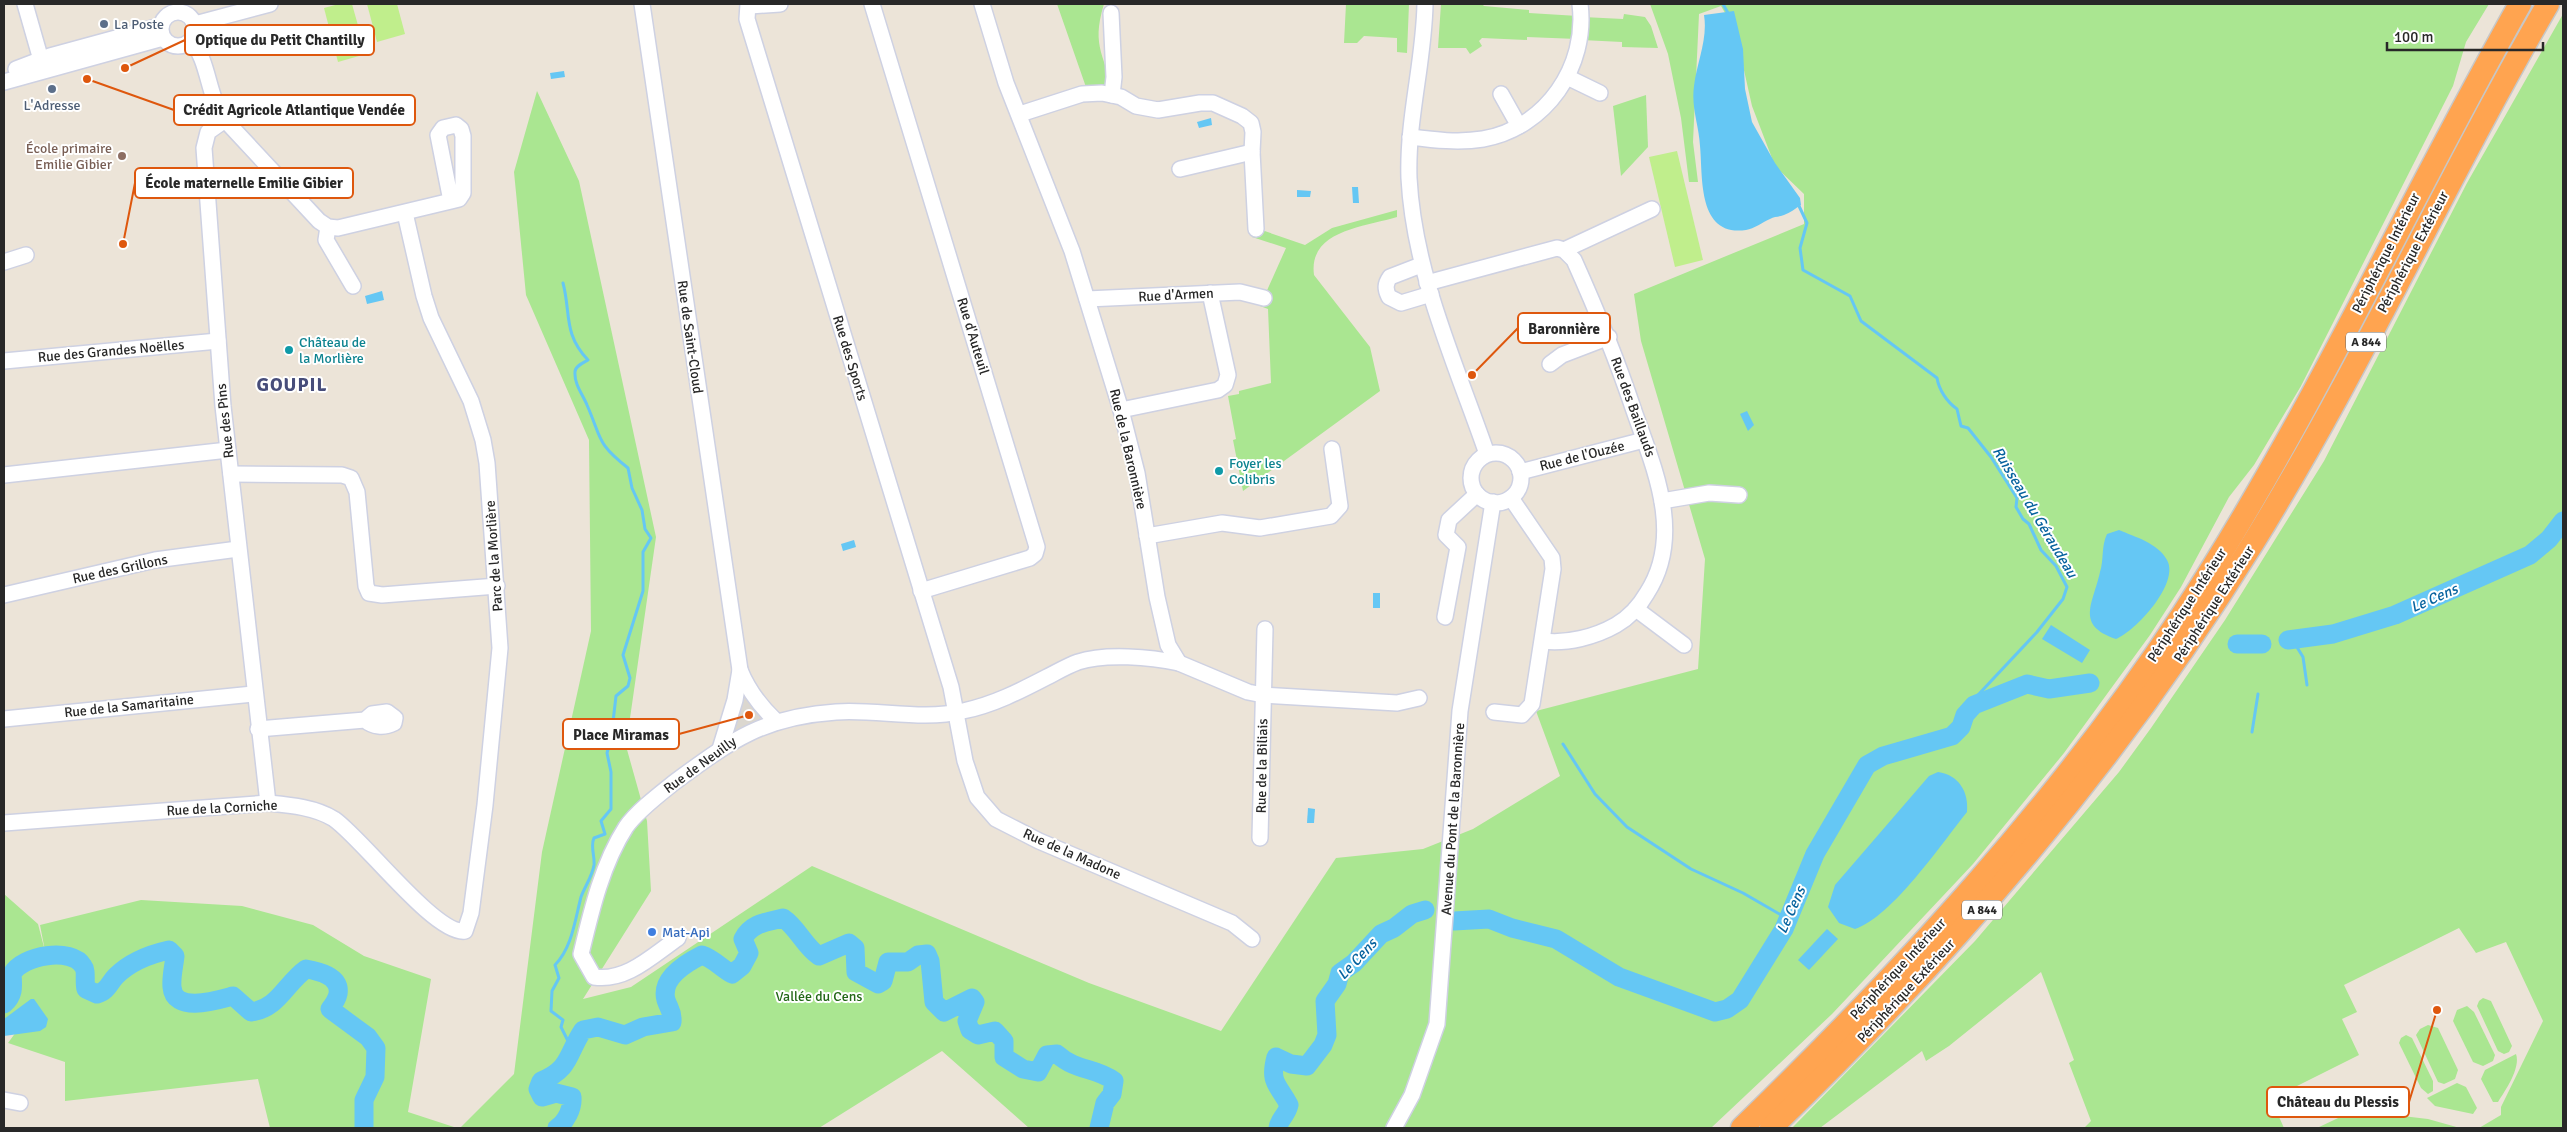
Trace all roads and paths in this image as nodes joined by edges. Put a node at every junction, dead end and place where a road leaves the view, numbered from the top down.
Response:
1 (25, 4) edge
2 (270, 4) edge
3 (642, 4) edge
4 (780, 4) edge
5 (872, 4) edge
6 (982, 4) edge
7 (1425, 4) edge
8 (1580, 4) edge
9 (2520, 4) edge
10 (2548, 4) edge
11 (749, 5) edge
12 (173, 8) edge
13 (1111, 13) dead end
14 (212, 19) junction
15 (195, 24) junction
16 (162, 32) junction
17 (196, 46) junction
18 (41, 60) junction
19 (4, 72) edge
20 (1567, 77) junction
21 (4, 82) edge
22 (1600, 93) dead end
23 (1501, 94) dead end
24 (1112, 95) junction
25 (1020, 114) junction
26 (225, 120) junction
27 (1518, 126) junction
28 (1410, 137) junction
29 (1252, 152) junction
30 (1180, 169) dead end
31 (451, 202) dead end
32 (1652, 208) dead end
33 (406, 213) junction
34 (328, 227) junction
35 (1256, 229) dead end
36 (1564, 250) junction
37 (26, 255) dead end
38 (4, 262) edge
39 (1421, 266) junction
40 (353, 286) dead end
41 (1429, 288) junction
42 (1210, 293) junction
43 (1264, 298) dead end
44 (1087, 299) junction
45 (1609, 337) junction
46 (218, 341) junction
47 (4, 361) edge
48 (1550, 364) dead end
49 (1121, 410) junction
50 (1644, 440) junction
51 (228, 450) junction
52 (1332, 450) dead end
53 (1487, 454) junction
54 (1520, 472) junction
55 (231, 474) junction
56 (4, 475) edge
57 (1477, 494) junction
58 (1738, 495) dead end
59 (1511, 498) junction
60 (1662, 501) junction
61 (1493, 502) junction
62 (1148, 536) junction
63 (238, 549) junction
64 (497, 586) junction
65 (922, 591) junction
66 (4, 596) edge
67 (1636, 609) junction
68 (1445, 617) dead end
69 (1265, 629) dead end
70 (1543, 641) junction
71 (1684, 645) dead end
72 (1179, 664) junction
73 (740, 670) junction
74 (254, 694) junction
75 (1263, 695) junction
76 (1420, 698) dead end
77 (1494, 712) dead end
78 (957, 713) junction
79 (4, 719) edge
80 (365, 720) dead end
81 (777, 722) junction
82 (258, 729) junction
83 (720, 749) junction
84 (268, 803) junction
85 (4, 823) edge
86 (1260, 838) dead end
87 (471, 913) joint
88 (678, 938) dead end
89 (1252, 939) dead end
90 (4, 1100) edge
91 (20, 1103) dead end
92 (1394, 1128) edge
93 (1742, 1128) edge
94 (1772, 1128) edge

1 - 18 street
2 - 14 street
3 - 73 street, Rue de Saint-Cloud
4 - 11 street
5 - 65 street, Rue d'Auteuil
6 - 25 street, Rue de la Baronnière
7 - 28 street
8 - 20 street
9 - 93 highway, Périphérique Intérieur / A 844
10 - 94 highway, Périphérique Extérieur / A 844
11 - 65 street, Rue des Sports
12 - 15 street
12 - 16 street
13 - 24 street
14 - 15 street
14 - 17 street
15 - 17 street
16 - 17 street
16 - 18 street
16 - 21 street
17 - 26 street
18 - 19 street
20 - 22 street
20 - 27 street
23 - 27 street
24 - 25 street
24 - 29 street
25 - 44 street, Rue de la Baronnière
26 - 34 street
26 - 46 street, Rue des Pins
27 - 28 street
28 - 39 street
29 - 30 street
29 - 35 street
31 - 33 street
32 - 36 street
33 - 34 street
33 - 64 street, Parc de la Morlière
34 - 40 street
36 - 41 street
36 - 45 street, Rue des Baillauds
37 - 38 street
39 - 41 street
39 - 41 street
41 - 53 street
42 - 43 street, Rue d'Armen
42 - 44 street, Rue d'Armen
42 - 49 street
44 - 49 street, Rue de la Baronnière
45 - 48 street
45 - 50 street, Rue des Baillauds
46 - 47 street, Rue des Grandes Noëlles
46 - 51 street, Rue des Pins
49 - 62 street, Rue de la Baronnière
50 - 54 street, Rue de l'Ouzée
50 - 60 street, Rue des Baillauds
51 - 55 street, Rue des Pins
51 - 56 street
52 - 62 street
53 - 54 street
53 - 57 street
54 - 59 street
55 - 63 street, Rue des Pins
55 - 64 street
57 - 61 street
57 - 68 street
58 - 60 street
59 - 61 street
59 - 70 street
60 - 67 street, Rue des Baillauds
61 - 92 street, Avenue du Pont de la Baronnière
62 - 72 street, Rue de la Baronnière
63 - 66 street, Rue des Grillons
63 - 74 street, Rue des Pins
64 - 87 street, Parc de la Morlière
65 - 78 street, Rue des Sports
67 - 70 street, Rue des Baillauds
67 - 71 street
69 - 75 street, Rue de la Biliais
70 - 77 street
72 - 75 street
72 - 78 street, Rue de Neuilly
73 - 81 street, Rue de Saint-Cloud
73 - 83 street, Rue de Saint-Cloud
74 - 79 street, Rue de la Samaritaine
74 - 82 street, Rue des Pins
75 - 76 street
75 - 86 street, Rue de la Biliais
78 - 81 street, Rue de Neuilly
78 - 89 street, Rue de la Madone
80 - 82 street
81 - 83 street, Rue de Neuilly
82 - 84 street, Rue des Pins
83 - 88 street, Rue de Neuilly
84 - 85 street, Rue de la Corniche
84 - 87 street, Rue de la Corniche
90 - 91 street

